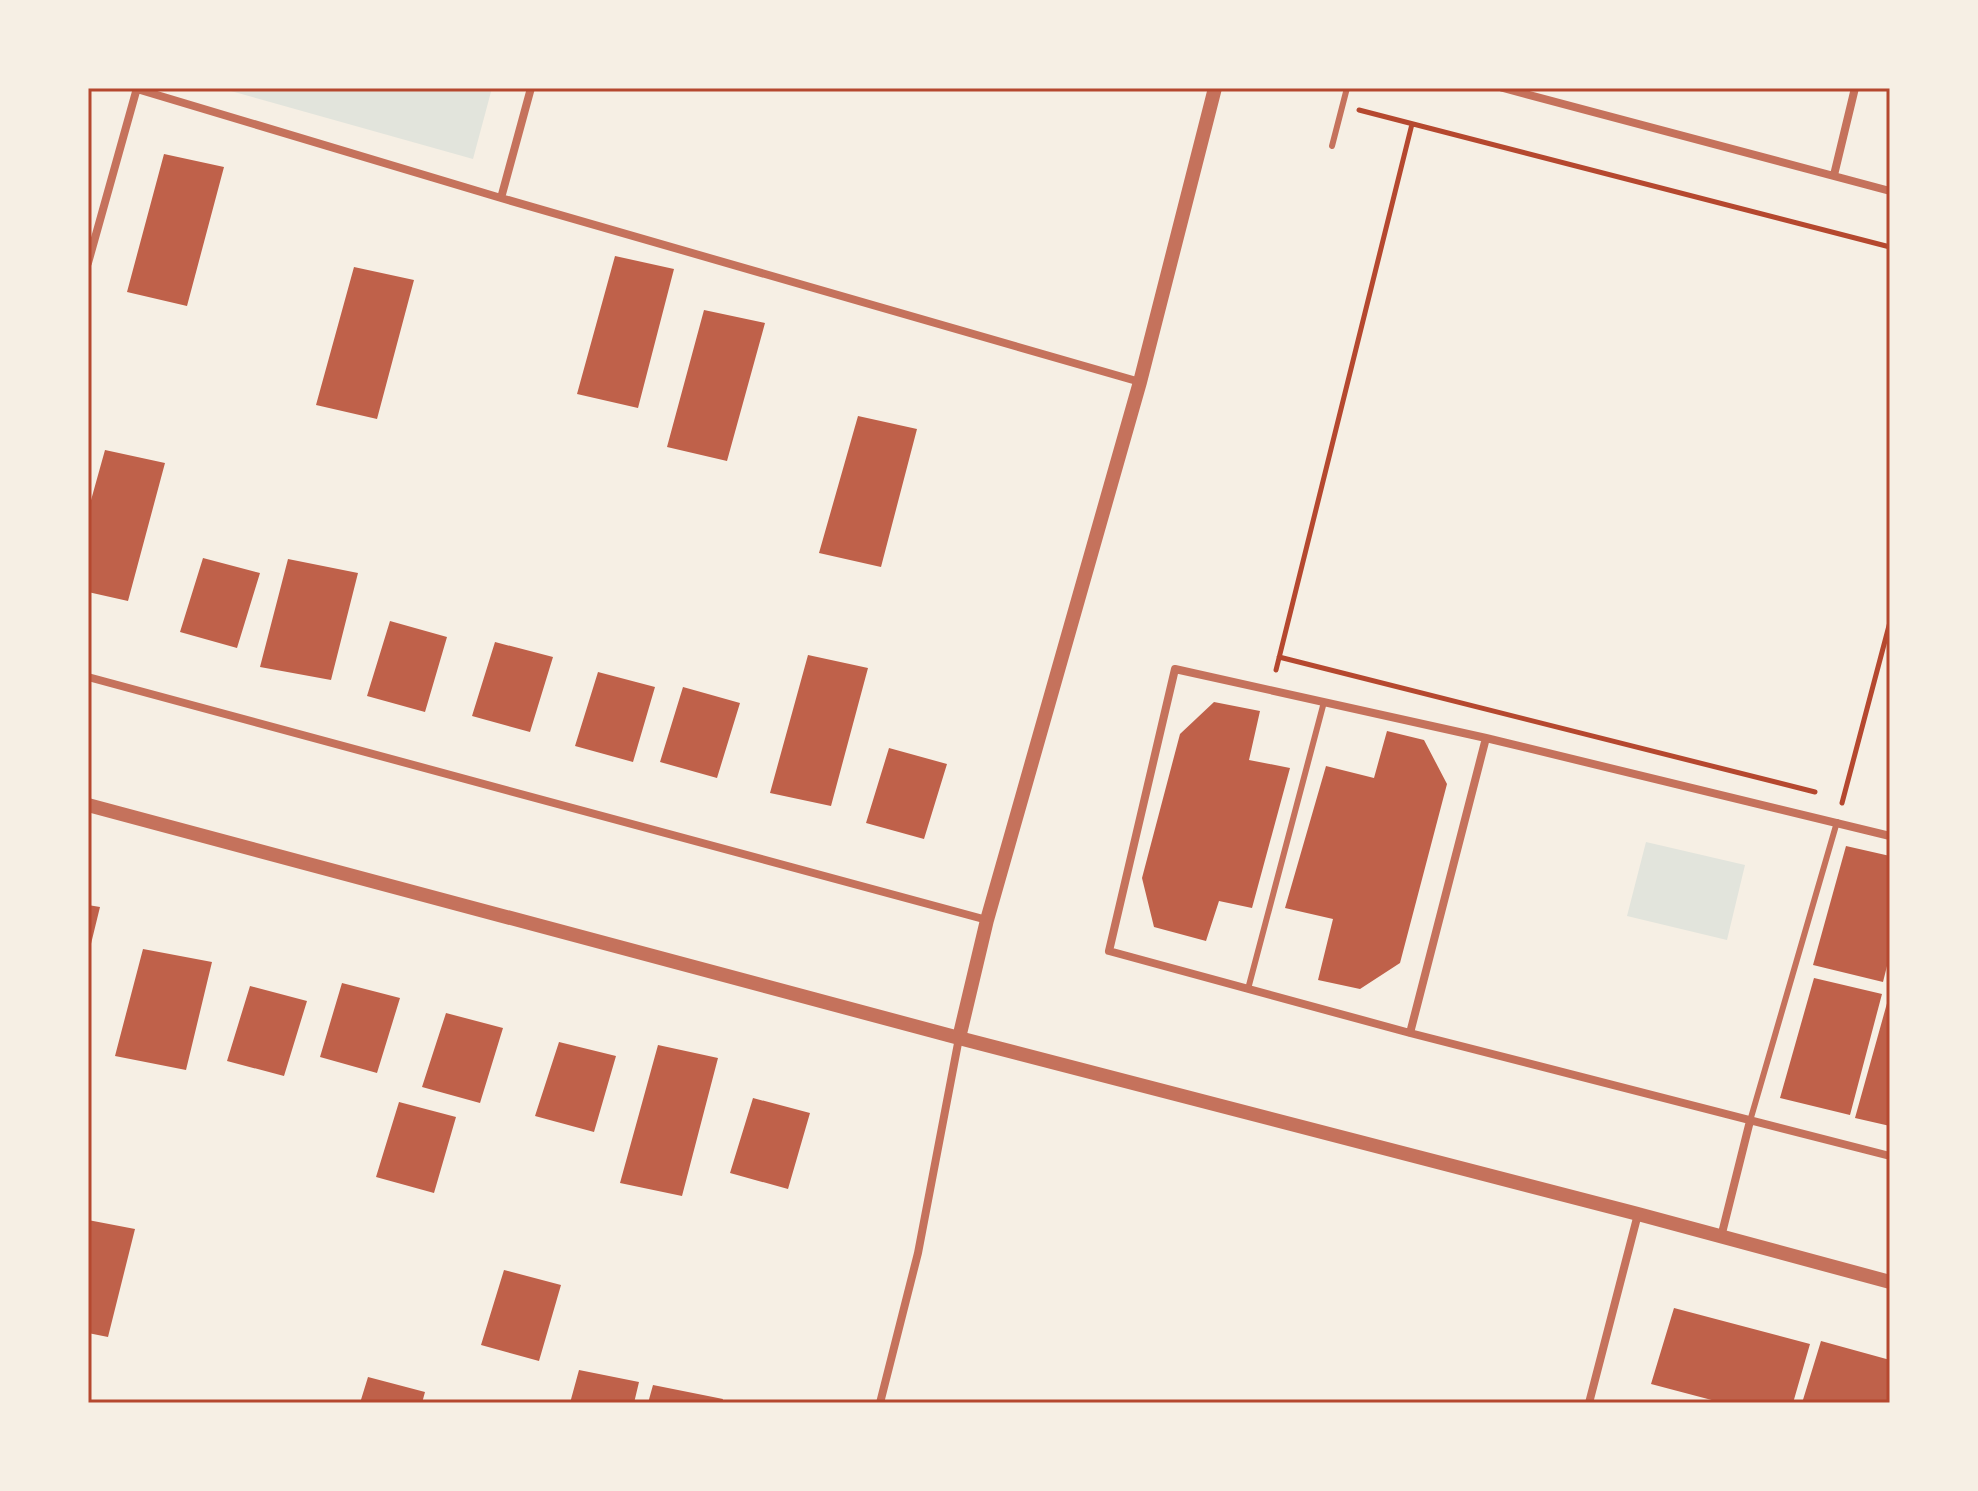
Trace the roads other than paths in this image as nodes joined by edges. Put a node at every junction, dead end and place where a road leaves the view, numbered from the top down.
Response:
1 (137, 88) edge
2 (531, 88) edge
3 (1215, 88) edge
4 (1347, 88) edge
5 (1503, 88) edge
6 (1855, 88) edge
7 (1332, 146) dead end
8 (1834, 175) junction
9 (1890, 191) edge
10 (501, 198) junction
11 (88, 263) edge
12 (1140, 382) junction
13 (88, 677) edge
14 (1324, 702) junction
15 (1486, 738) junction
16 (88, 805) edge
17 (1837, 822) junction
18 (1890, 836) edge
19 (987, 920) junction
20 (1248, 989) junction
21 (1410, 1033) junction
22 (959, 1038) junction
23 (1750, 1121) junction
24 (1890, 1156) edge
25 (1638, 1214) junction
26 (1721, 1237) junction
27 (1890, 1282) edge
28 (880, 1403) edge
29 (1589, 1403) edge

1 - 10 street
1 - 11 street
2 - 10 street
3 - 12 street
4 - 7 lane
5 - 8 street
6 - 8 street
8 - 9 street
10 - 12 street
12 - 19 street
13 - 19 street
14 - 15 street
14 - 20 lane
14 - 20 street
15 - 17 street
15 - 21 street
16 - 22 street
17 - 18 street
17 - 23 lane
19 - 22 street
20 - 21 street
21 - 23 street
22 - 25 street
22 - 28 street
23 - 24 street
23 - 26 street
25 - 26 street
25 - 29 street
26 - 27 street

